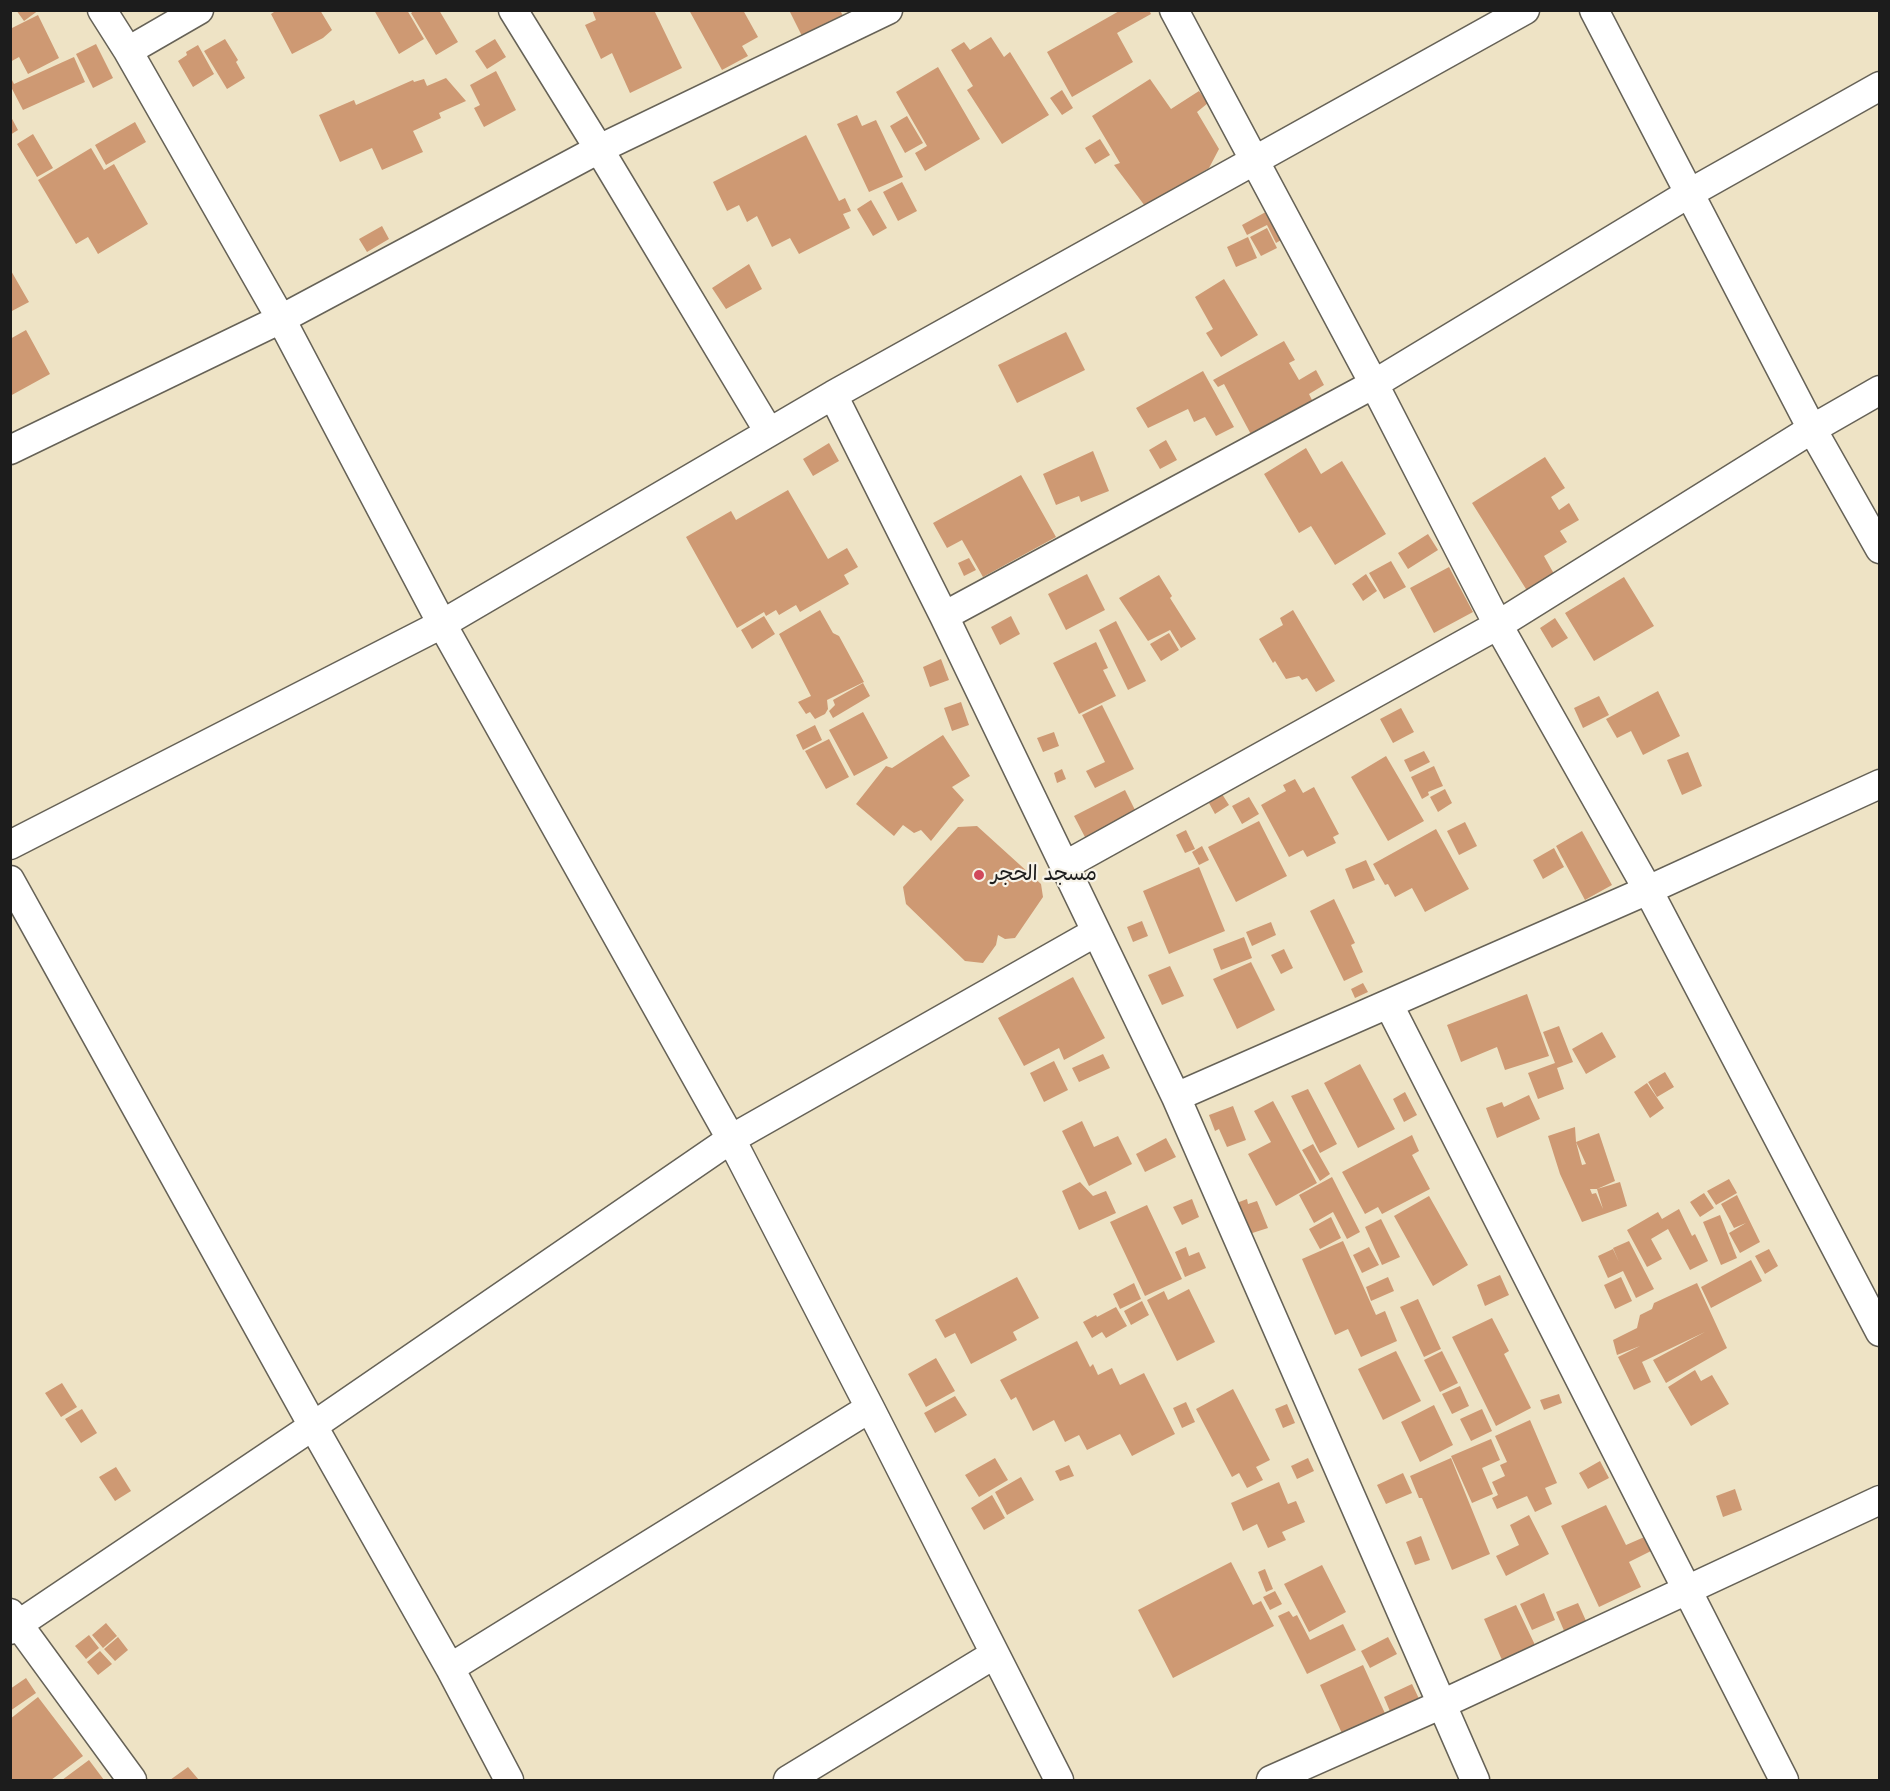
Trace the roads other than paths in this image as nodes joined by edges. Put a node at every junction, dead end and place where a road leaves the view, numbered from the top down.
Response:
1 (102, 10) edge
2 (199, 10) edge
3 (513, 10) edge
4 (888, 10) edge
5 (1174, 10) edge
6 (1525, 10) edge
7 (1594, 10) edge
8 (128, 51) junction
9 (1880, 86) edge
10 (598, 149) junction
11 (1254, 162) junction
12 (1688, 194) junction
13 (281, 319) junction
14 (1374, 384) junction
15 (1880, 390) edge
16 (833, 395) junction
17 (1812, 429) junction
18 (769, 432) junction
19 (10, 450) edge
20 (1880, 549) edge
21 (944, 616) junction
22 (442, 624) junction
23 (1498, 625) junction
24 (1880, 784) edge
25 (10, 845) edge
26 (1064, 866) junction
27 (10, 880) edge
28 (1648, 890) junction
29 (1096, 932) junction
30 (1389, 1005) junction
31 (1176, 1097) junction
32 (731, 1139) junction
33 (1880, 1332) edge
34 (870, 1408) junction
35 (313, 1426) junction
36 (1880, 1500) edge
37 (1686, 1589) junction
38 (13, 1623) edge
39 (995, 1654) junction
40 (450, 1668) junction
41 (1440, 1705) junction
42 (132, 1780) edge
43 (509, 1780) edge
44 (788, 1780) edge
45 (1059, 1780) edge
46 (1271, 1780) edge
47 (1475, 1780) edge
48 (1784, 1780) edge

1 - 8 street
2 - 8 street
3 - 10 street
4 - 10 street
5 - 11 street
6 - 11 street
7 - 12 street
8 - 13 street
9 - 12 street
10 - 13 street
10 - 18 street
11 - 14 street
11 - 16 street
12 - 14 street
12 - 17 street
13 - 19 street
13 - 22 street
14 - 21 street
14 - 23 street
15 - 17 street
16 - 18 street
16 - 21 street
17 - 20 street
17 - 23 street
18 - 22 street
21 - 26 street
22 - 25 street
22 - 32 street
23 - 26 street
23 - 28 street
24 - 28 street
26 - 29 street
27 - 35 street
28 - 30 street
28 - 33 street
29 - 31 street
29 - 32 street
30 - 31 street
30 - 37 street
31 - 41 street
32 - 34 street
32 - 35 street
34 - 39 street
34 - 40 street
35 - 38 street
35 - 40 street
36 - 37 street
37 - 41 street
37 - 48 street
38 - 42 street
39 - 44 street
39 - 45 street
40 - 43 street
41 - 46 street
41 - 47 street

